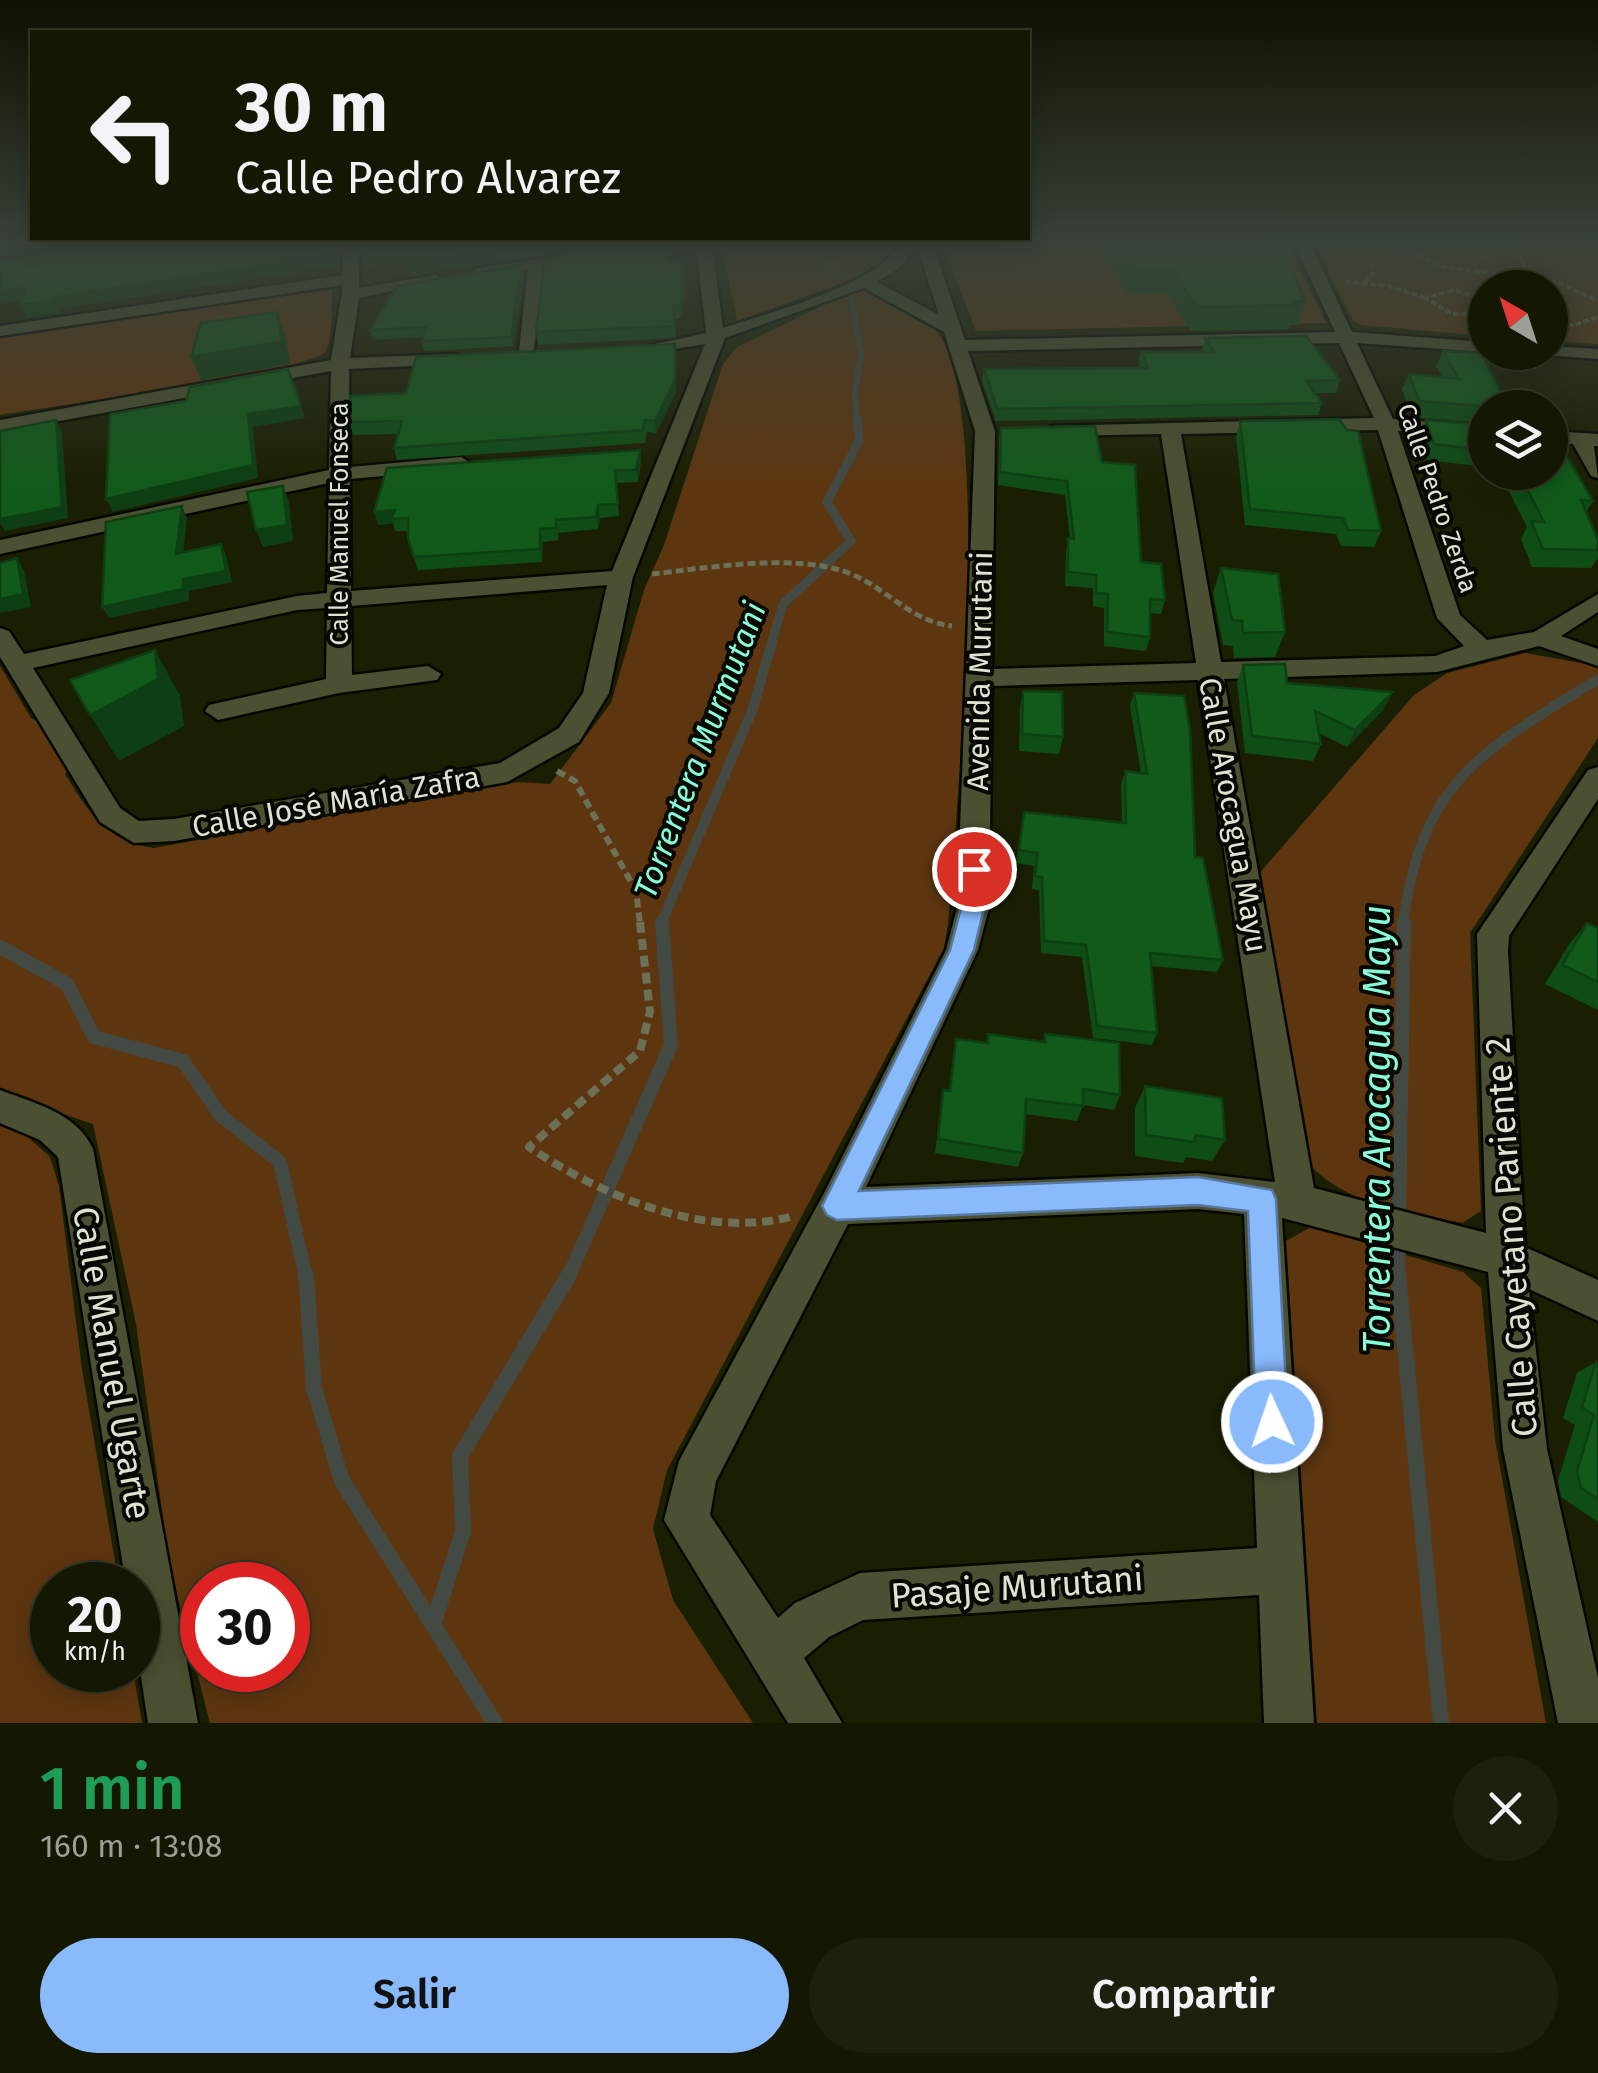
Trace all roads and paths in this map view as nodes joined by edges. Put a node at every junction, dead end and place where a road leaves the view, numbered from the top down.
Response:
1 (44, 325) edge
2 (345, 325) edge
3 (529, 325) edge
4 (714, 325) edge
5 (750, 325) edge
6 (934, 325) edge
7 (949, 325) edge
8 (1343, 325) edge
9 (0, 331) edge
10 (953, 337) junction
11 (716, 338) junction
12 (1349, 338) junction
13 (1468, 346) edge
14 (624, 350) edge
15 (1568, 352) edge
16 (1598, 354) edge
17 (525, 355) edge
18 (469, 358) edge
19 (340, 364) junction
20 (1386, 424) junction
21 (0, 426) edge
22 (1170, 428) junction
23 (1040, 430) edge
24 (1468, 431) edge
25 (1589, 439) edge
26 (479, 462) edge
27 (1598, 472) edge
28 (340, 474) junction
29 (0, 547) edge
30 (621, 577) junction
31 (337, 598) junction
32 (1598, 600) edge
33 (982, 626) junction
34 (0, 636) edge
35 (1540, 638) junction
36 (1482, 649) junction
37 (1598, 658) edge
38 (20, 663) junction
39 (1208, 670) junction
40 (428, 674) dead end
41 (981, 678) junction
42 (339, 685) junction
43 (218, 711) dead end
44 (534, 758) junction
45 (1598, 777) edge
46 (0, 1106) edge
47 (1280, 1201) junction
48 (837, 1206) junction
49 (1506, 1258) junction
50 (1598, 1300) edge
51 (1279, 1570) junction
52 (772, 1654) junction
53 (173, 1723) edge
54 (817, 1723) edge
55 (1288, 1723) edge
56 (1582, 1723) edge

1 - 9 street
2 - 19 street, Calle Manuel Fonseca
3 - 17 street
4 - 11 street
5 - 11 street
6 - 10 street
7 - 10 street, Avenida Murutani
8 - 12 street, Calle Pedro Zerda
10 - 12 street
10 - 33 street, Avenida Murutani
11 - 14 street
11 - 30 street, Calle José María Zafra
12 - 13 street
12 - 20 street, Calle Pedro Zerda
15 - 16 street
18 - 19 street
19 - 21 street
19 - 28 street, Calle Manuel Fonseca
20 - 22 street
20 - 24 street
20 - 36 street, Calle Pedro Zerda
22 - 23 street
22 - 39 street, Calle Arocagua Mayu
25 - 27 street
26 - 28 street
28 - 29 street
28 - 31 street, Calle Manuel Fonseca
30 - 31 street
30 - 33 path
30 - 44 street, Calle José María Zafra
31 - 38 street
31 - 42 street, Calle Manuel Fonseca
32 - 35 street
33 - 41 street, Avenida Murutani
34 - 38 street
35 - 36 street
35 - 37 street
36 - 39 street
38 - 44 street, Calle José María Zafra
39 - 41 street
39 - 47 street, Calle Arocagua Mayu
40 - 42 street, Calle Manuel Fonseca
41 - 48 street, Avenida Murutani
42 - 43 street, Calle Manuel Fonseca
44 - 48 path
45 - 49 street, Calle Cayetano Pariente 2
46 - 53 street, Calle Manuel Ugarte
47 - 48 street
47 - 49 street
47 - 51 street, Calle Arocagua Mayu
48 - 52 street, Avenida Murutani
49 - 50 street
49 - 56 street, Calle Cayetano Pariente 2
51 - 52 street, Pasaje Murutani
51 - 55 street, Calle Arocagua Mayu
52 - 54 street, Avenida Murutani

